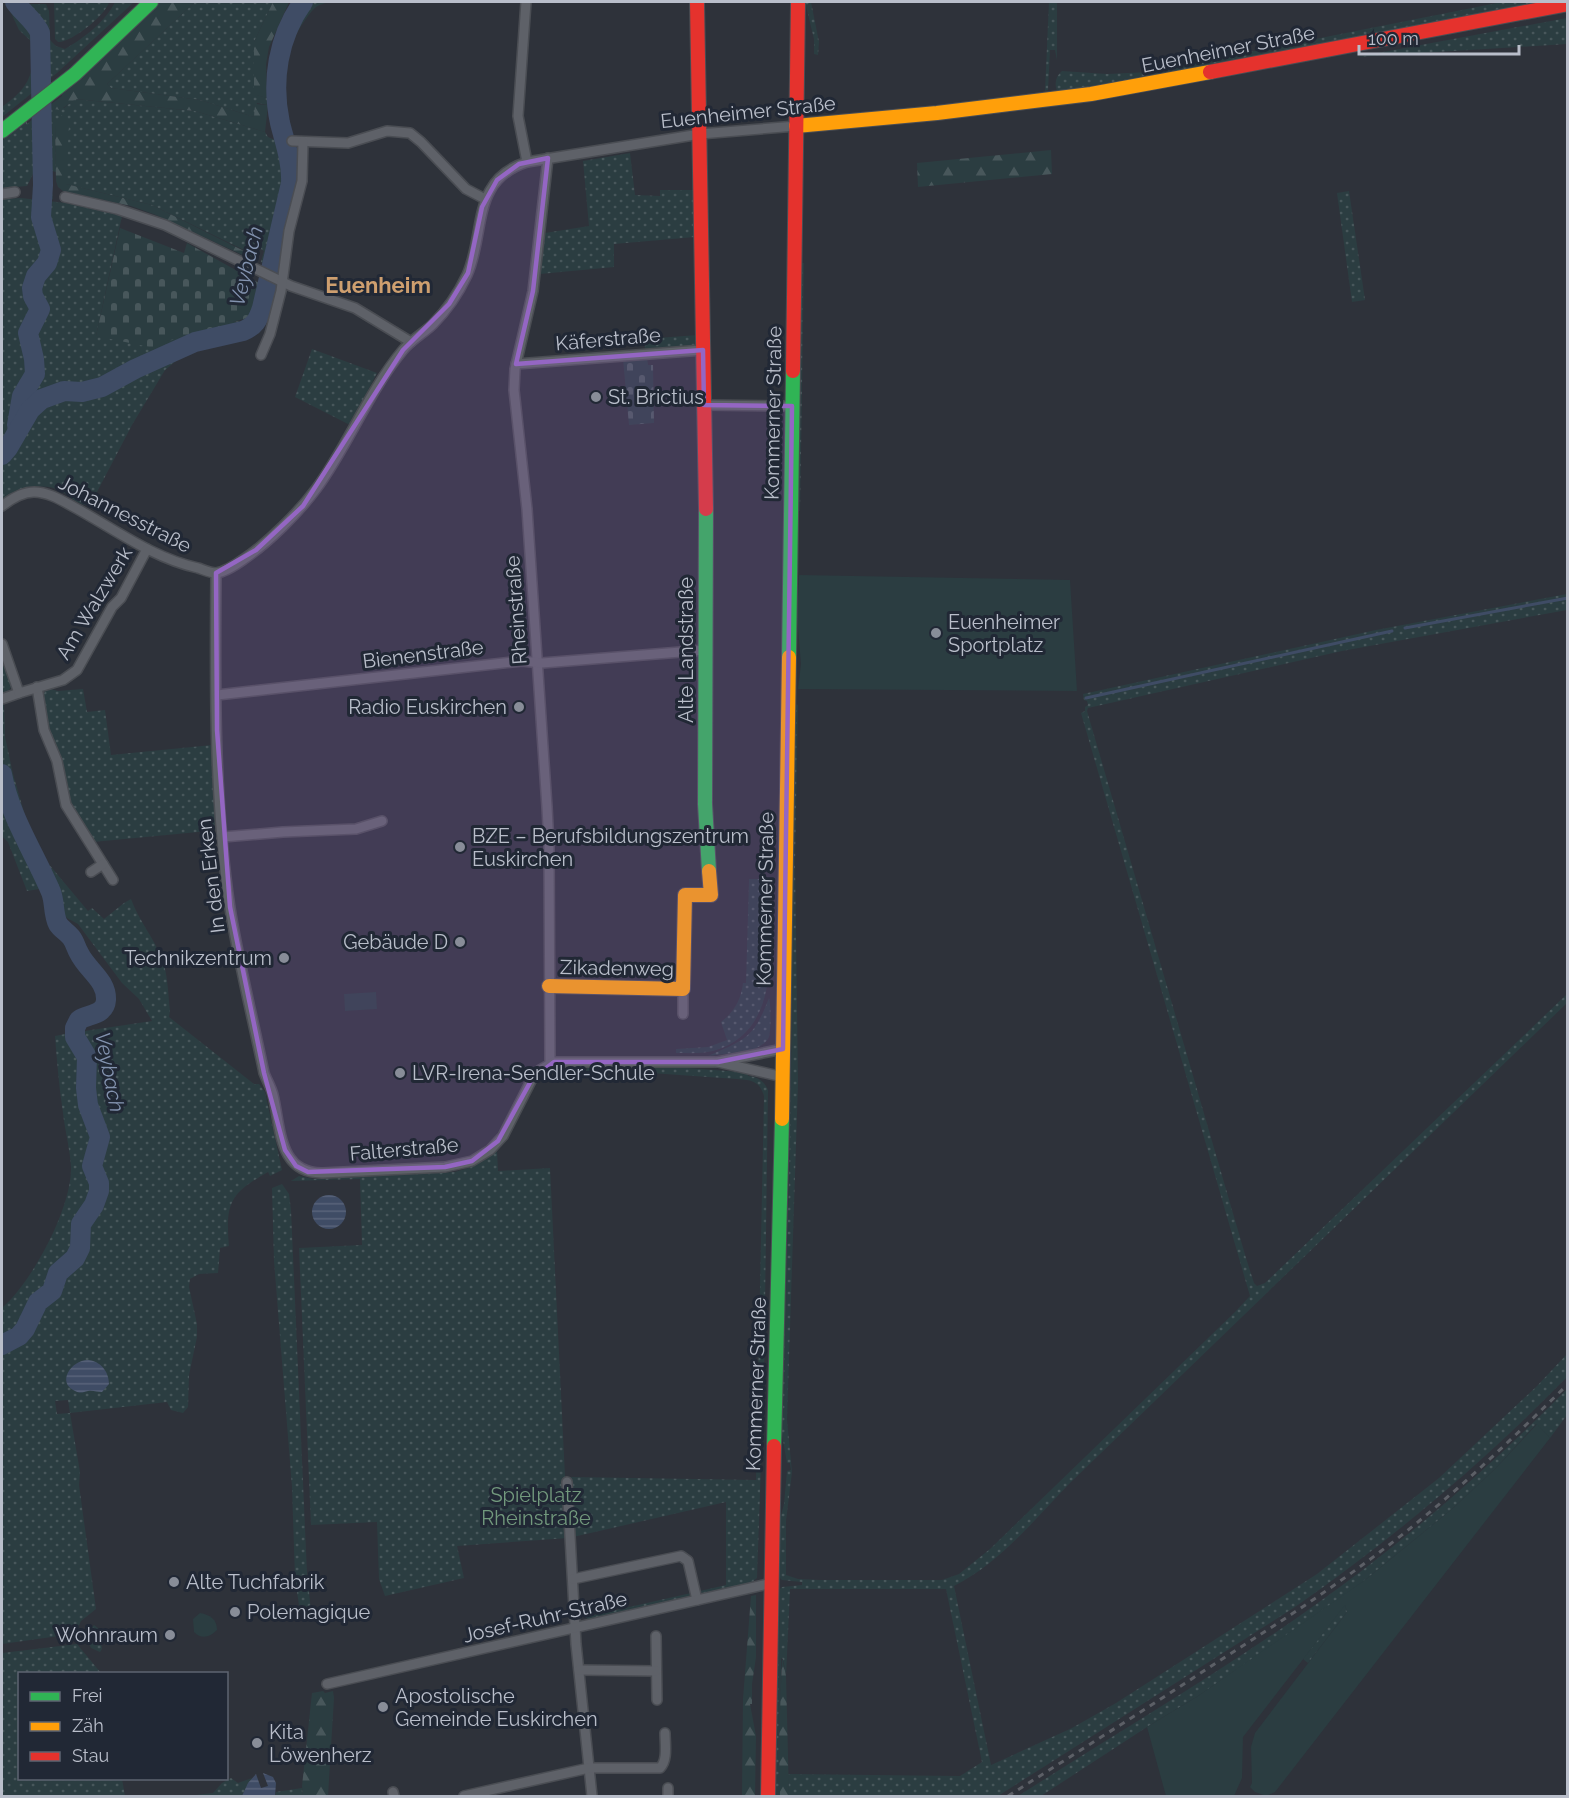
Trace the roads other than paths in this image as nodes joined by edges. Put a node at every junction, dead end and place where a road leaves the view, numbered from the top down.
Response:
1 (151, 2) edge
2 (526, 2) edge
3 (697, 2) edge
4 (798, 2) edge
5 (1568, 4) edge
6 (796, 126) junction
7 (2, 131) edge
8 (700, 134) junction
9 (292, 141) dead end
10 (303, 142) junction
11 (548, 158) junction
12 (527, 162) junction
13 (15, 192) dead end
14 (2, 194) edge
15 (65, 197) dead end
16 (485, 199) junction
17 (280, 279) junction
18 (411, 342) junction
19 (703, 350) junction
20 (261, 355) dead end
21 (516, 364) junction
22 (704, 405) junction
23 (792, 406) junction
24 (2, 506) edge
25 (147, 549) junction
26 (216, 573) junction
27 (2, 644) edge
28 (706, 650) junction
29 (537, 663) junction
30 (37, 687) junction
31 (19, 693) junction
32 (217, 695) junction
33 (2, 699) edge
34 (382, 821) dead end
35 (223, 837) junction
36 (103, 864) junction
37 (91, 872) dead end
38 (113, 880) dead end
39 (711, 895) joint
40 (549, 986) junction
41 (683, 989) junction
42 (683, 1014) dead end
43 (783, 1048) junction
44 (718, 1062) junction
45 (550, 1064) junction
46 (783, 1077) junction
47 (296, 1166) joint
48 (567, 1482) dead end
49 (573, 1579) junction
50 (772, 1583) junction
51 (697, 1600) junction
52 (575, 1629) junction
53 (656, 1636) dead end
54 (579, 1670) junction
55 (656, 1671) junction
56 (327, 1684) dead end
57 (657, 1700) dead end
58 (665, 1733) dead end
59 (589, 1768) junction
60 (464, 1797) edge
61 (592, 1797) edge
62 (768, 1797) edge

1 - 7 main road
2 - 12 street
3 - 8 main road, Alte Landstraße
4 - 6 main road, Kommerner Straße
5 - 6 main road, Euenheimer Straße
6 - 8 street, Euenheimer Straße
6 - 23 main road, Kommerner Straße
8 - 11 street, Euenheimer Straße
8 - 19 main road, Alte Landstraße
9 - 10 street
10 - 16 street
10 - 17 street
11 - 12 street, Euenheimer Straße
11 - 21 street, Rheinstraße
12 - 16 street, Euenheimer Straße
13 - 14 street
15 - 17 street
16 - 18 street, Euenheimer Straße
17 - 18 street
17 - 20 street
18 - 26 street
19 - 21 street, Käferstraße
19 - 22 main road, Alte Landstraße
21 - 29 street, Rheinstraße
22 - 23 street
22 - 28 main road, Alte Landstraße
23 - 43 main road, Kommerner Straße
24 - 25 street, Johannesstraße
25 - 26 street, Johannesstraße
25 - 30 street, Am Walzwerk
26 - 32 street, In den Erken
27 - 31 street
28 - 29 street, Bienenstraße
28 - 39 main road, Alte Landstraße
29 - 32 street, Bienenstraße
29 - 40 street, Rheinstraße
30 - 31 street, Am Walzwerk
30 - 36 street
31 - 33 street, Am Walzwerk
32 - 35 street, In den Erken
34 - 35 street
35 - 47 street, In den Erken
36 - 37 street
36 - 38 street
39 - 41 main road, Zikadenweg
40 - 41 main road, Zikadenweg
40 - 45 street, Rheinstraße
41 - 42 street, Zikadenweg
43 - 44 street
43 - 46 main road, Kommerner Straße
44 - 45 street
44 - 46 street
45 - 47 street, Falterstraße
46 - 50 main road, Kommerner Straße
48 - 49 street
49 - 51 street
49 - 52 street
50 - 51 street, Josef-Ruhr-Straße
50 - 62 main road, Kommerner Straße
51 - 52 street, Josef-Ruhr-Straße
52 - 54 street
52 - 56 street, Josef-Ruhr-Straße
53 - 55 street
54 - 55 street
54 - 59 street
55 - 57 street
58 - 59 street
59 - 60 street
59 - 61 street

